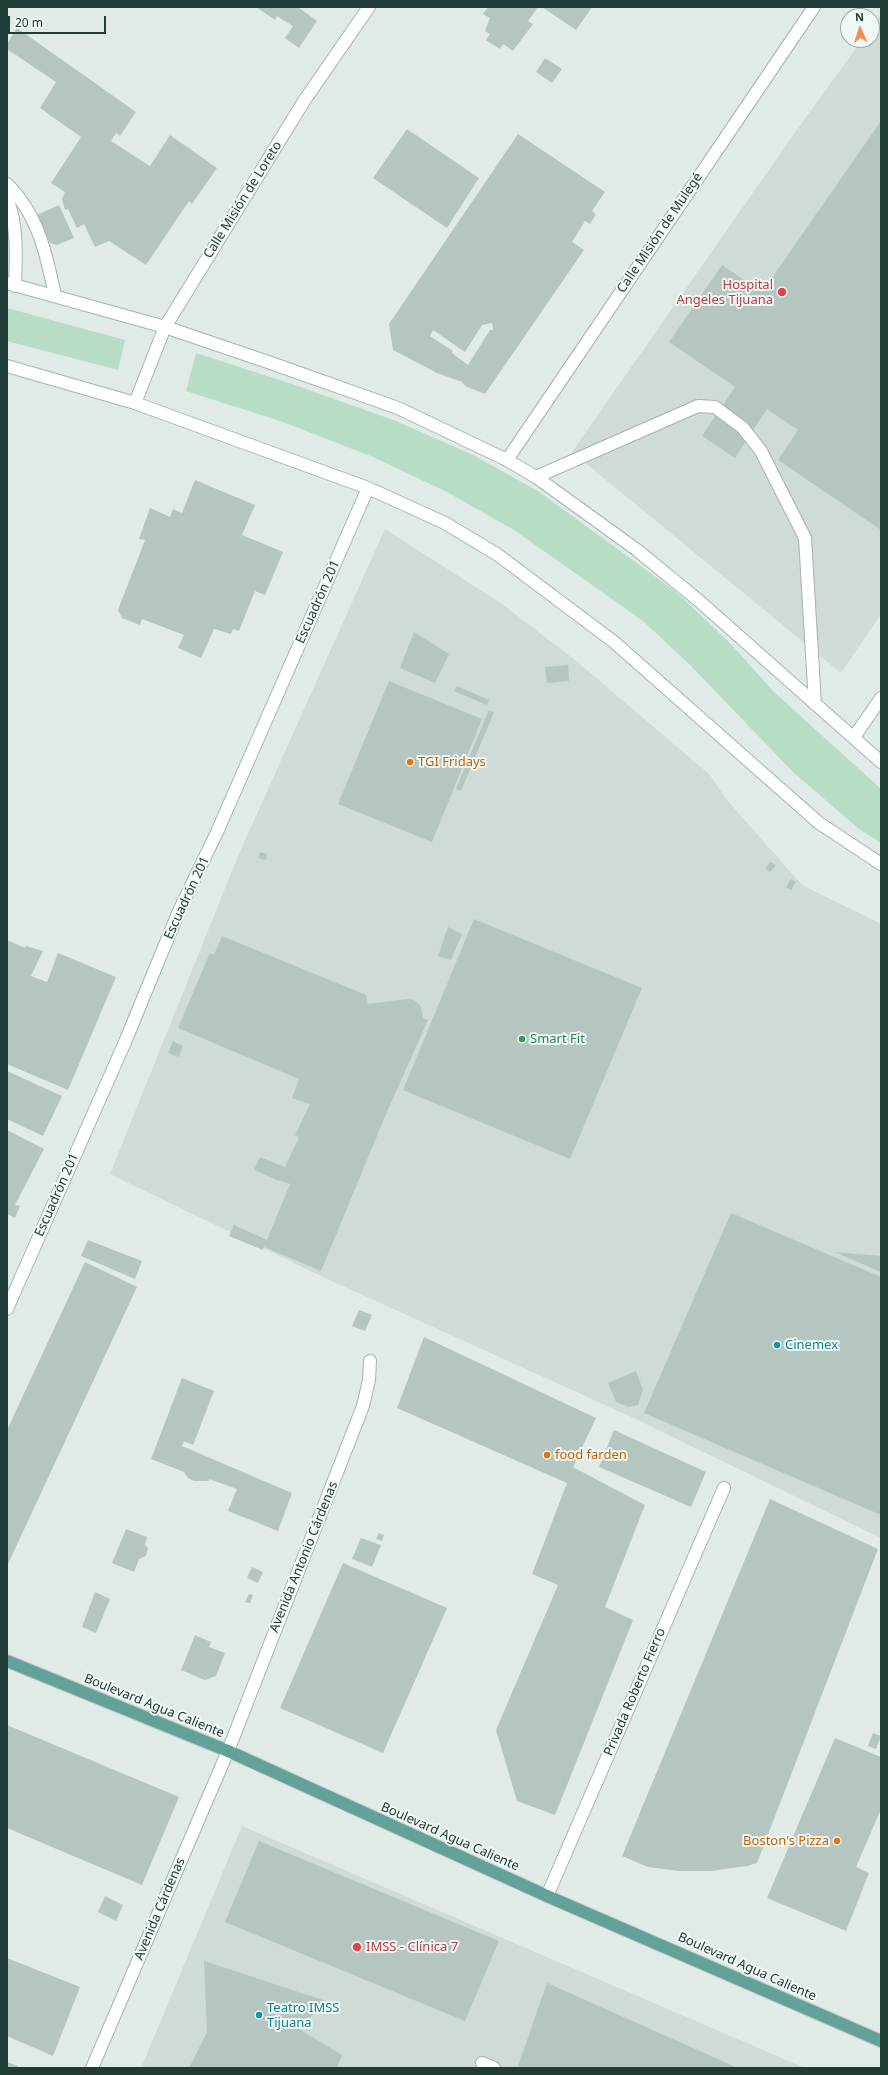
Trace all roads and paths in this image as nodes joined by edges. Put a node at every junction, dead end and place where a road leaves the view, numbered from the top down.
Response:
1 (369, 7) edge
2 (814, 7) edge
3 (7, 184) edge
4 (7, 198) edge
5 (11, 284) edge
6 (55, 296) junction
7 (165, 327) junction
8 (7, 366) edge
9 (135, 403) junction
10 (507, 460) junction
11 (536, 477) junction
12 (368, 488) junction
13 (881, 698) edge
14 (815, 704) junction
15 (854, 737) junction
16 (881, 762) edge
17 (881, 864) edge
18 (7, 1309) edge
19 (370, 1361) dead end
20 (724, 1488) dead end
21 (7, 1661) edge
22 (228, 1751) junction
23 (547, 1896) junction
24 (881, 2041) edge
25 (482, 2063) dead end
26 (92, 2068) edge
27 (494, 2068) edge

1 - 7 street, Calle Misión de Loreto
2 - 10 street, Calle Misión de Mulegé
3 - 6 street
4 - 5 street
5 - 6 street
6 - 7 street
7 - 9 street, Calle Misión de Loreto
7 - 10 street
8 - 9 street
9 - 12 street
10 - 11 street
11 - 14 street
11 - 14 street
12 - 17 street
12 - 18 street, Escuadrón 201
13 - 15 street
14 - 15 street
15 - 16 street
19 - 22 street, Avenida Antonio Cárdenas
20 - 23 street, Privada Roberto Fierro
21 - 22 main road, Boulevard Agua Caliente
22 - 23 main road, Boulevard Agua Caliente
22 - 26 street, Avenida Cárdenas
23 - 24 main road, Boulevard Agua Caliente
25 - 27 street

